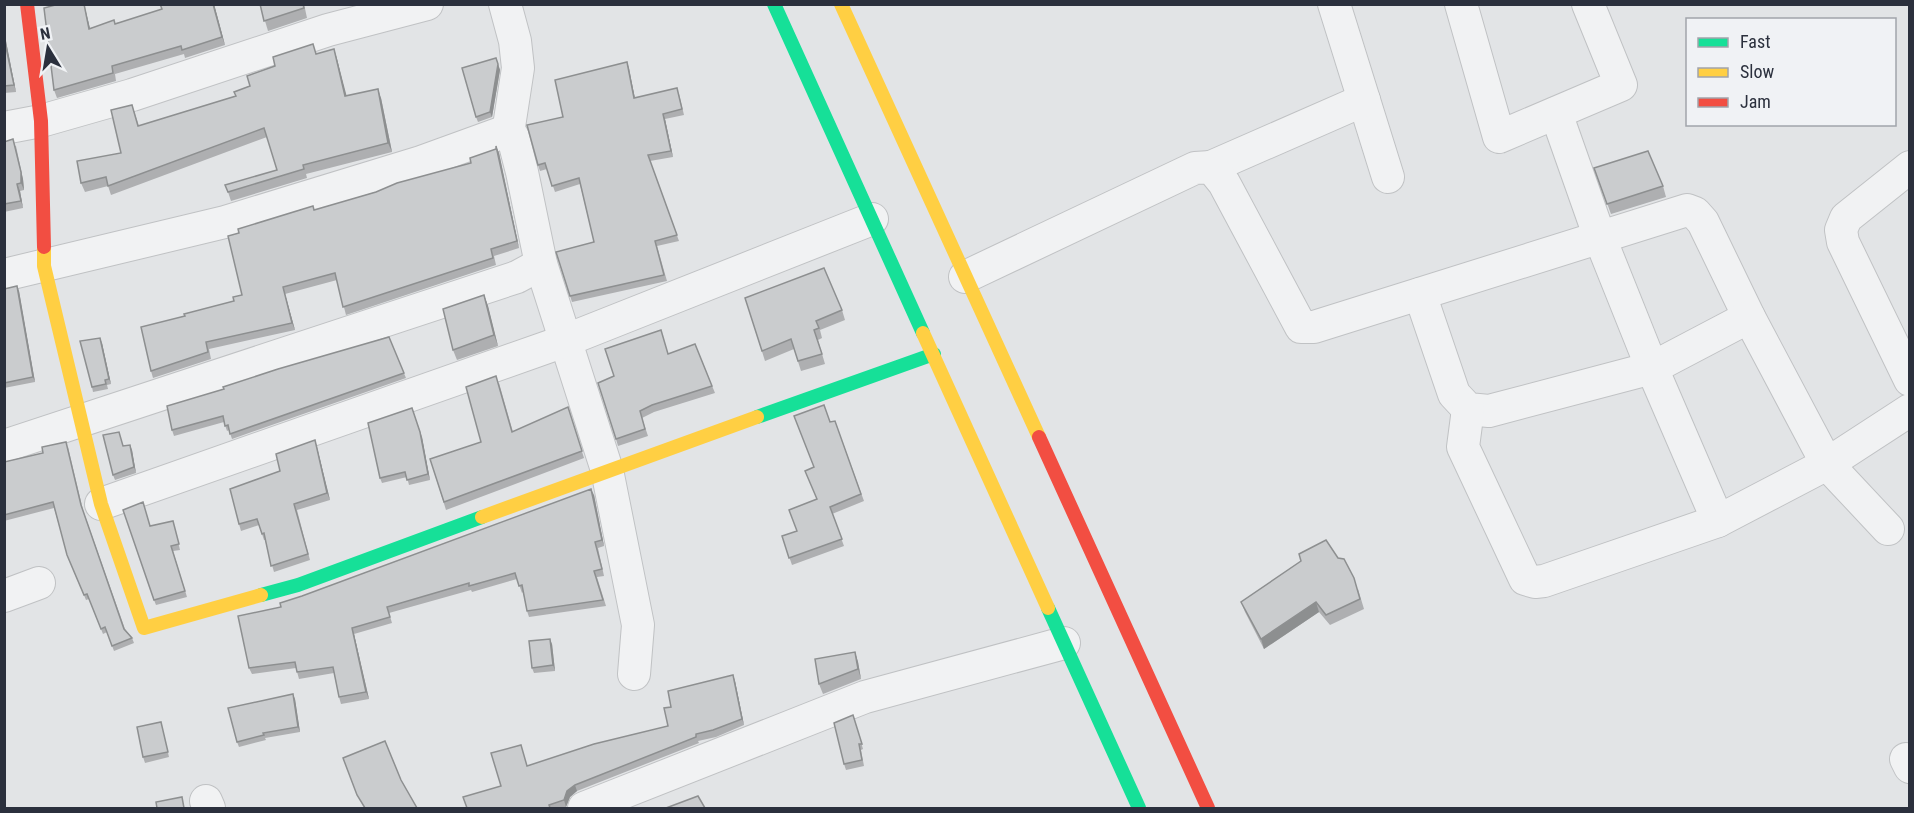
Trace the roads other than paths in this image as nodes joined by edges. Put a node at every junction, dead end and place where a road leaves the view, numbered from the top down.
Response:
1 (27, 4) edge
2 (427, 4) edge
3 (506, 4) edge
4 (774, 4) edge
5 (841, 4) edge
6 (1334, 4) edge
7 (1461, 4) edge
8 (1588, 4) edge
9 (324, 17) edge
10 (1364, 100) junction
11 (1556, 113) junction
12 (41, 122) junction
13 (4, 128) edge
14 (508, 133) junction
15 (1211, 167) junction
16 (1910, 167) edge
17 (1388, 177) dead end
18 (872, 219) junction
19 (1600, 238) junction
20 (541, 264) junction
21 (44, 266) junction
22 (4, 275) edge
23 (965, 277) junction
24 (1420, 294) junction
25 (1749, 317) junction
26 (564, 341) junction
27 (934, 354) junction
28 (1652, 368) junction
29 (1910, 380) edge
30 (1468, 409) junction
31 (1910, 410) edge
32 (80, 420) junction
33 (4, 446) edge
34 (1827, 464) junction
35 (607, 470) junction
36 (101, 504) junction
37 (1718, 521) junction
38 (1888, 529) dead end
39 (39, 583) dead end
40 (4, 596) edge
41 (1064, 643) junction
42 (634, 674) dead end
43 (588, 808) edge
44 (1139, 808) edge
45 (1208, 808) edge

1 - 12 main road
2 - 9 street
3 - 14 street
4 - 18 main road
5 - 23 main road
6 - 10 street
7 - 11 street
8 - 11 street
9 - 12 street
10 - 15 street
10 - 17 street
11 - 19 street
12 - 13 street
12 - 21 main road
14 - 20 street
14 - 21 street
15 - 23 street
15 - 24 street
16 - 29 street
18 - 26 street
18 - 27 main road
19 - 24 street
19 - 25 street
19 - 28 street
20 - 26 street
20 - 32 street
21 - 22 street
21 - 32 main road
23 - 45 main road
24 - 30 street
25 - 28 street
25 - 34 street
26 - 35 street
26 - 36 street
27 - 35 main road
27 - 41 main road
28 - 30 street
28 - 37 street
30 - 37 street
31 - 34 street
32 - 33 street
32 - 36 main road
34 - 37 street
34 - 38 street
35 - 36 main road
35 - 42 street
39 - 40 street
41 - 43 street
41 - 44 main road

